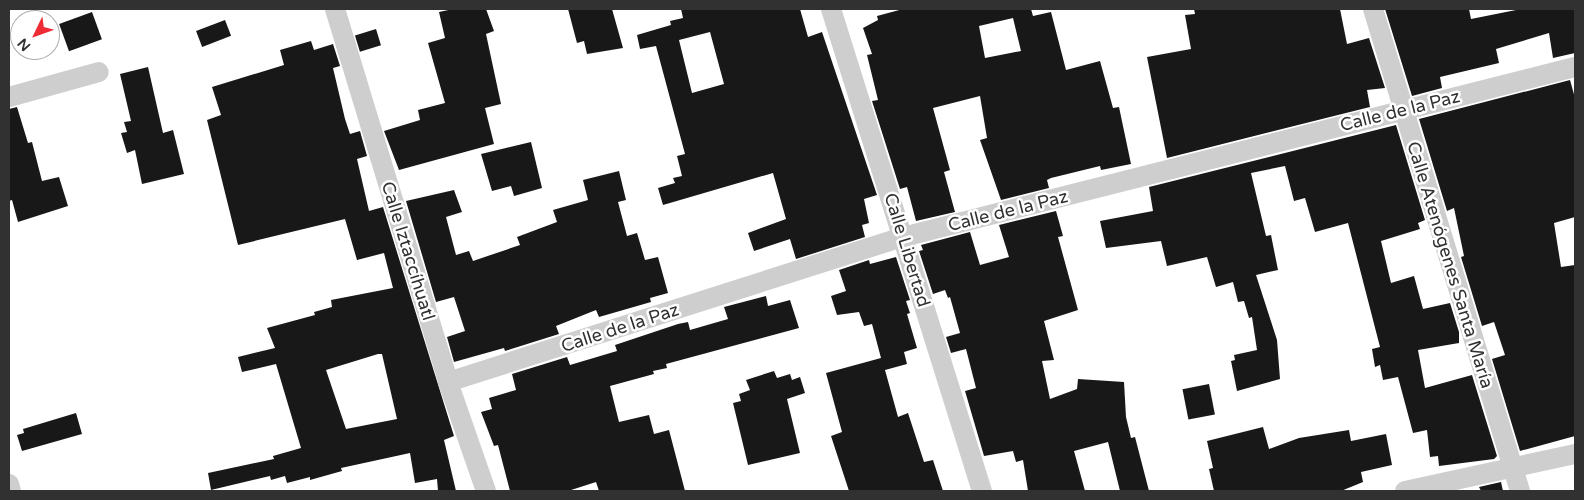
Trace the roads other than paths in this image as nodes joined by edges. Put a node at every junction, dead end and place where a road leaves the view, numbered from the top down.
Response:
1 (335, 9) edge
2 (831, 9) edge
3 (1373, 9) edge
4 (1575, 67) edge
5 (99, 72) dead end
6 (9, 97) edge
7 (1402, 110) junction
8 (904, 238) junction
9 (448, 382) junction
10 (1575, 454) edge
11 (1513, 468) junction
12 (9, 484) edge
13 (11, 491) edge
14 (486, 491) edge
15 (982, 491) edge
16 (1405, 491) edge
17 (1520, 491) edge

1 - 9 street, Calle Iztaccíhuatl
2 - 8 street, Calle Libertad
3 - 7 street, Calle Atenógenes Santa María
4 - 7 street, Calle de la Paz
5 - 6 street
7 - 8 street, Calle de la Paz
7 - 11 street, Calle Atenógenes Santa María
8 - 9 street, Calle de la Paz
8 - 15 street, Calle Libertad
9 - 14 street, Calle Iztaccíhuatl
10 - 11 street
11 - 16 street
11 - 17 street, Calle Atenógenes Santa María
12 - 13 street

